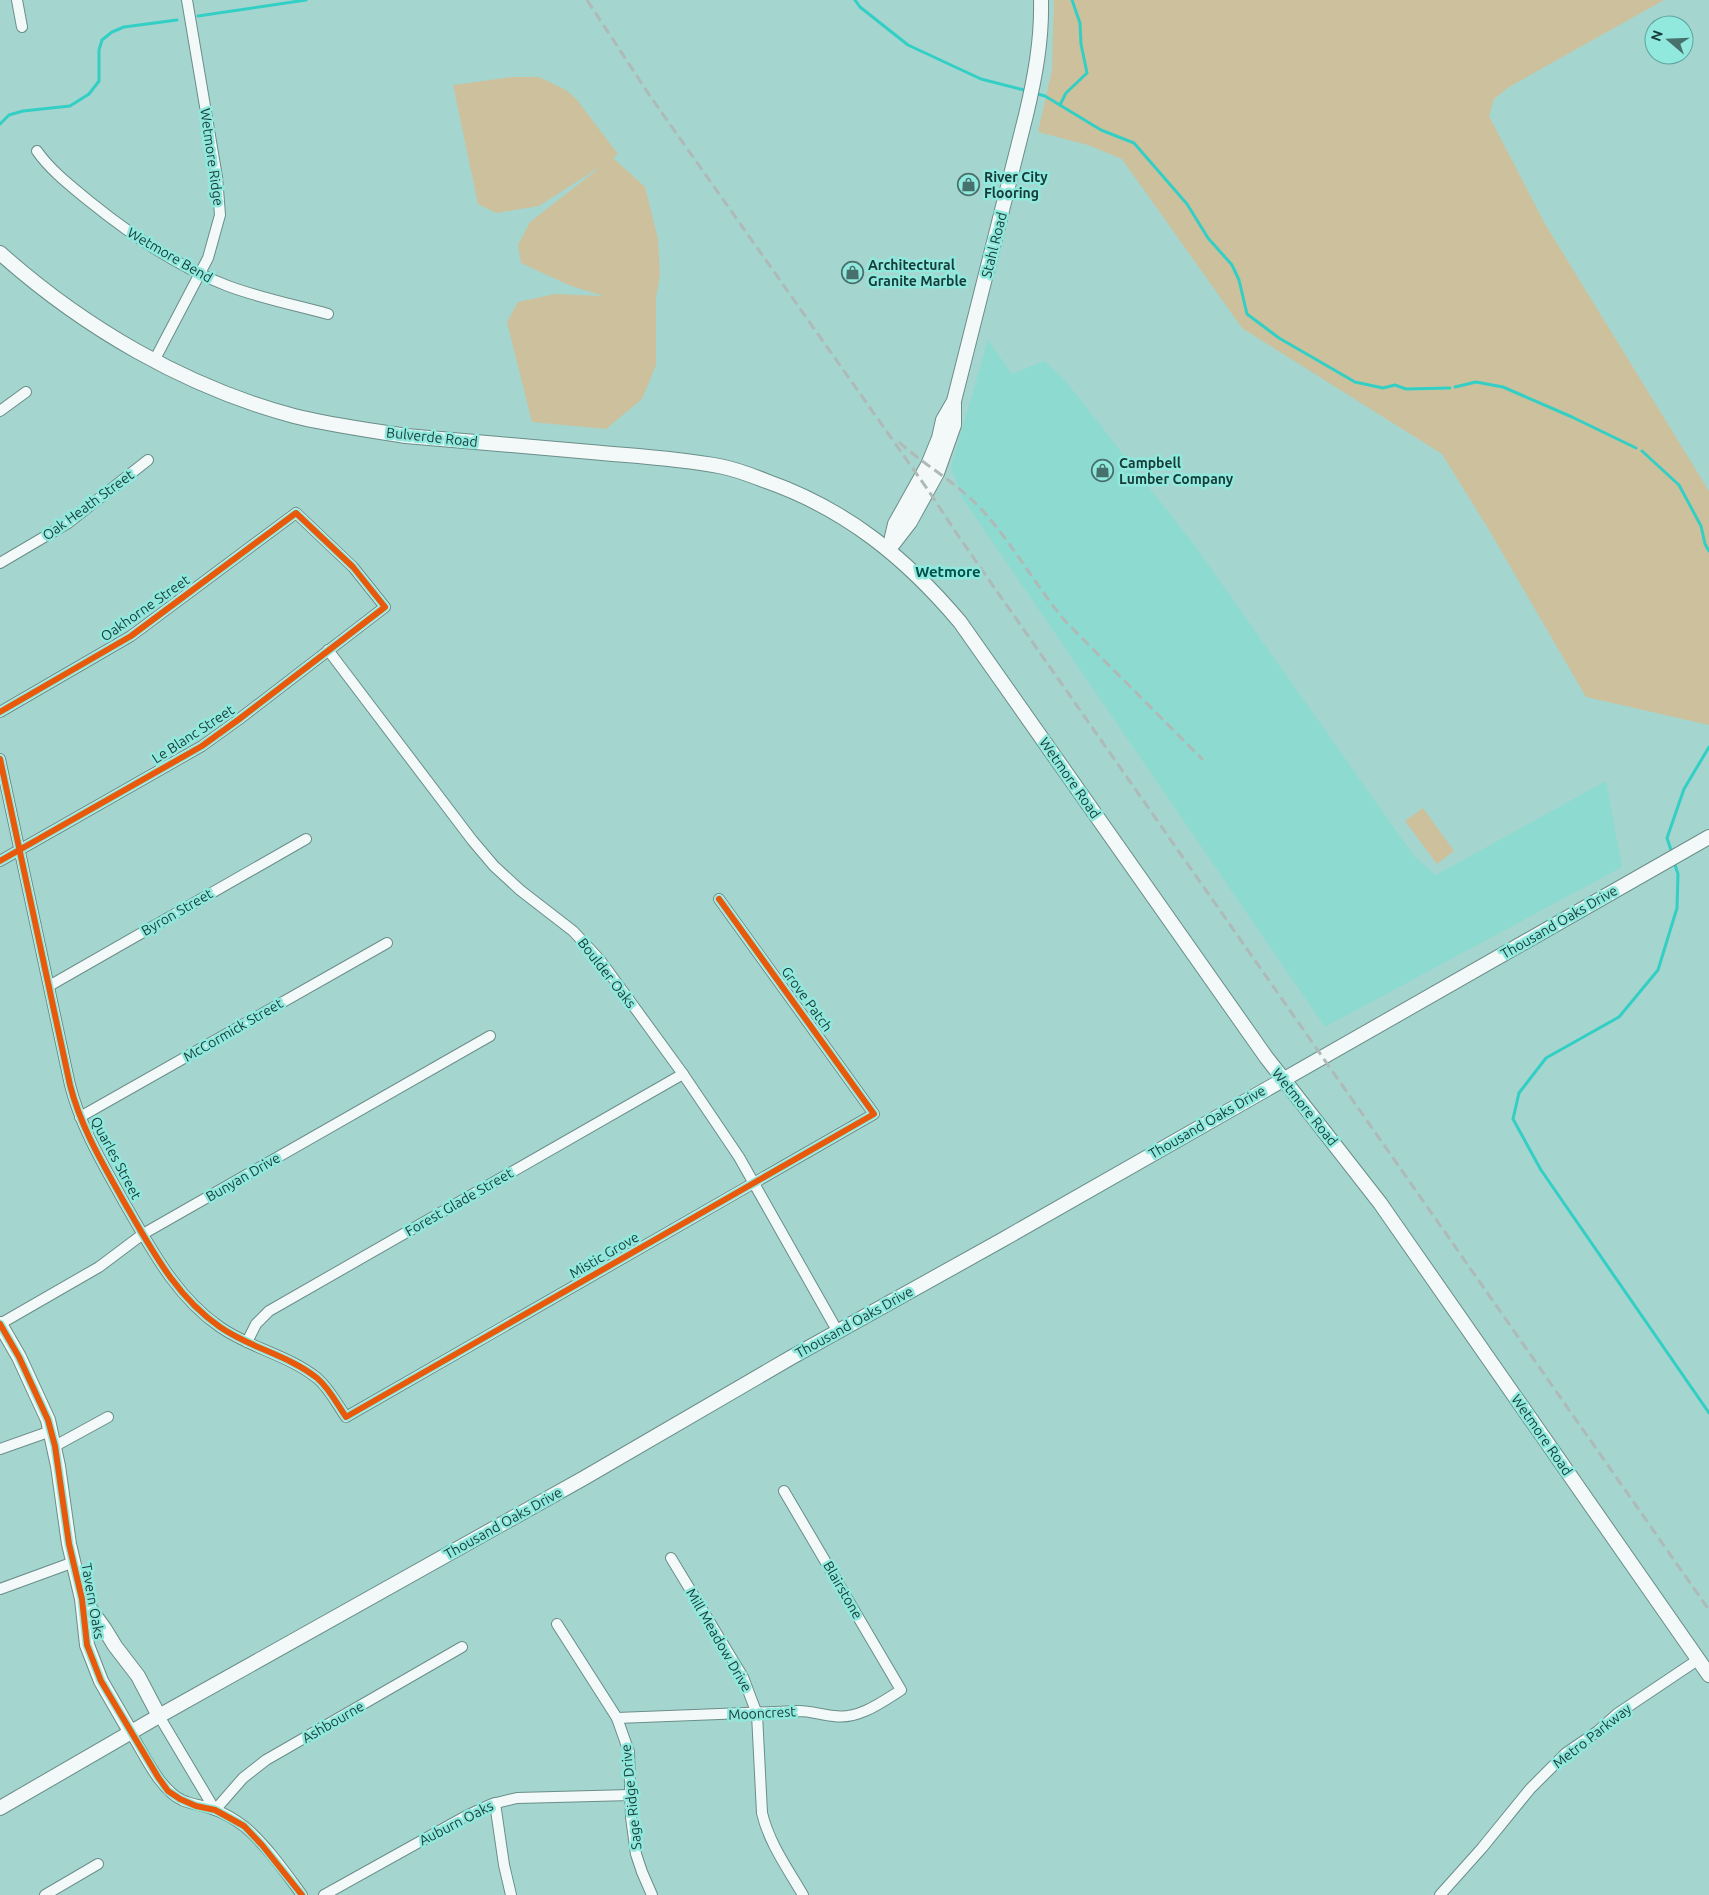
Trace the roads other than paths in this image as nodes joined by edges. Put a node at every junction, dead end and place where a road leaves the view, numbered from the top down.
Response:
1 (17, 0) edge
2 (187, 0) edge
3 (1041, 0) edge
4 (22, 27) dead end
5 (37, 151) dead end
6 (0, 253) edge
7 (200, 274) junction
8 (328, 314) dead end
9 (154, 361) junction
10 (26, 392) dead end
11 (0, 411) edge
12 (148, 460) dead end
13 (889, 550) junction
14 (0, 563) edge
15 (385, 608) joint
16 (328, 650) junction
17 (0, 712) edge
18 (0, 759) edge
19 (1709, 837) edge
20 (306, 839) dead end
21 (20, 850) junction
22 (0, 861) edge
23 (719, 899) dead end
24 (387, 942) dead end
25 (49, 986) junction
26 (490, 1036) dead end
27 (683, 1074) junction
28 (1282, 1079) junction
29 (874, 1114) joint
30 (80, 1118) junction
31 (755, 1184) junction
32 (143, 1234) junction
33 (0, 1324) edge
34 (838, 1332) junction
35 (247, 1342) junction
36 (108, 1417) dead end
37 (346, 1417) joint
38 (51, 1431) junction
39 (55, 1446) junction
40 (0, 1448) edge
41 (784, 1491) dead end
42 (671, 1558) dead end
43 (74, 1562) junction
44 (0, 1589) edge
45 (82, 1599) junction
46 (557, 1624) dead end
47 (462, 1647) dead end
48 (1699, 1659) junction
49 (1709, 1675) edge
50 (901, 1690) joint
51 (757, 1714) junction
52 (159, 1716) junction
53 (617, 1718) junction
54 (131, 1733) junction
55 (630, 1795) junction
56 (495, 1802) junction
57 (0, 1808) edge
58 (215, 1810) junction
59 (98, 1864) dead end
60 (44, 1895) edge
61 (302, 1895) edge
62 (324, 1895) edge
63 (511, 1895) edge
64 (652, 1895) edge
65 (803, 1895) edge
66 (1440, 1895) edge

1 - 4 street
2 - 7 street, Wetmore Ridge
3 - 13 main road, Stahl Road
5 - 7 street, Wetmore Bend
6 - 9 main road, Bulverde Road
7 - 8 street, Wetmore Bend
7 - 9 street, Wetmore Ridge
9 - 13 main road, Bulverde Road
10 - 11 street
12 - 14 street, Oak Heath Street
13 - 28 main road, Wetmore Road
15 - 16 street, Le Blanc Street
15 - 17 street, Oakhorne Street
16 - 21 street, Le Blanc Street
16 - 27 street, Boulder Oaks
18 - 21 street, Quarles Street
19 - 28 main road, Thousand Oaks Drive
20 - 25 street, Byron Street
21 - 22 street, Le Blanc Street
21 - 25 street, Quarles Street
23 - 29 street, Grove Patch
24 - 30 street, McCormick Street
25 - 30 street, Quarles Street
26 - 32 street, Bunyan Drive
27 - 31 street, Boulder Oaks
27 - 35 street, Forest Glade Street
28 - 34 main road, Thousand Oaks Drive
28 - 48 main road, Wetmore Road
29 - 31 street, Mistic Grove
30 - 32 street, Quarles Street
31 - 34 street, Boulder Oaks
31 - 37 street, Mistic Grove
32 - 33 street, Bunyan Drive
32 - 35 street, Quarles Street
33 - 38 main road, Tavern Oaks
34 - 52 main road, Thousand Oaks Drive
35 - 37 street, Quarles Street
36 - 39 street
38 - 39 main road, Tavern Oaks
38 - 40 street
39 - 43 main road, Tavern Oaks
41 - 50 street, Blairstone
42 - 51 street, Mill Meadow Drive
43 - 44 street
43 - 45 main road, Tavern Oaks
45 - 52 main road, Tavern Oaks
45 - 54 main road, Tavern Oaks
46 - 53 street, Sage Ridge Drive
47 - 58 street, Ashbourne
48 - 49 main road, Wetmore Road
48 - 66 street, Metro Parkway
50 - 51 street, Mooncrest
51 - 53 street, Mooncrest
51 - 65 street, Mill Meadow Drive
52 - 54 main road, Thousand Oaks Drive
52 - 58 street, Tavern Oaks
53 - 55 street, Sage Ridge Drive
54 - 57 main road, Thousand Oaks Drive
54 - 58 street, Tavern Oaks
55 - 56 street, Auburn Oaks
55 - 64 street, Sage Ridge Drive
56 - 62 street, Auburn Oaks
56 - 63 street
58 - 61 street, Tavern Oaks
59 - 60 street

